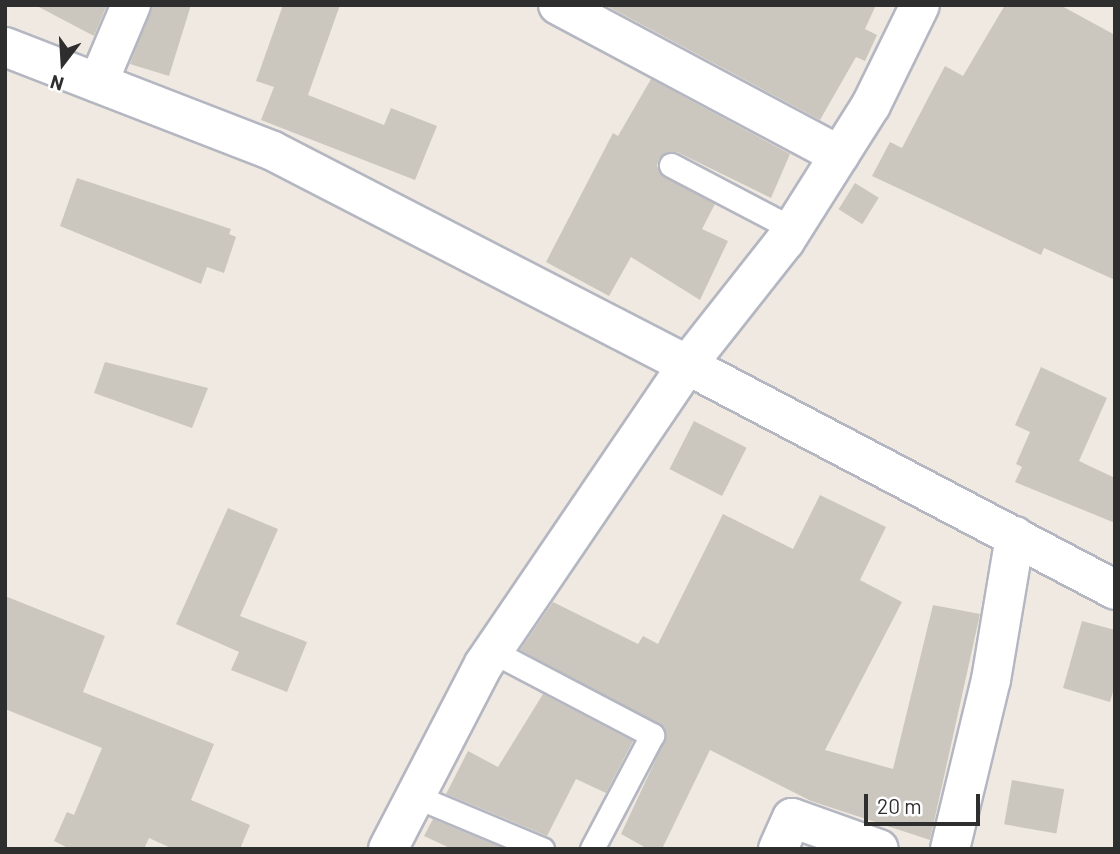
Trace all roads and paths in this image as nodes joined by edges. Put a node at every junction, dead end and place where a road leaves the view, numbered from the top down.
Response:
1 (131, 5) edge
2 (920, 5) edge
3 (560, 6) edge
4 (8, 54) edge
5 (98, 83) junction
6 (839, 155) junction
7 (671, 165) dead end
8 (793, 229) junction
9 (687, 365) junction
10 (1015, 536) junction
11 (1115, 590) edge
12 (492, 651) junction
13 (415, 796) junction
14 (388, 849) edge
15 (542, 849) edge
16 (592, 849) edge
17 (778, 849) edge
18 (879, 849) edge
19 (950, 849) edge

1 - 5 street
2 - 6 street
3 - 6 street
4 - 5 street
5 - 9 street
6 - 8 street
7 - 8 lane
8 - 9 street
9 - 10 street
9 - 12 street
10 - 11 street
10 - 19 street
12 - 13 street
12 - 16 lane
13 - 14 street
13 - 15 lane
17 - 18 street

